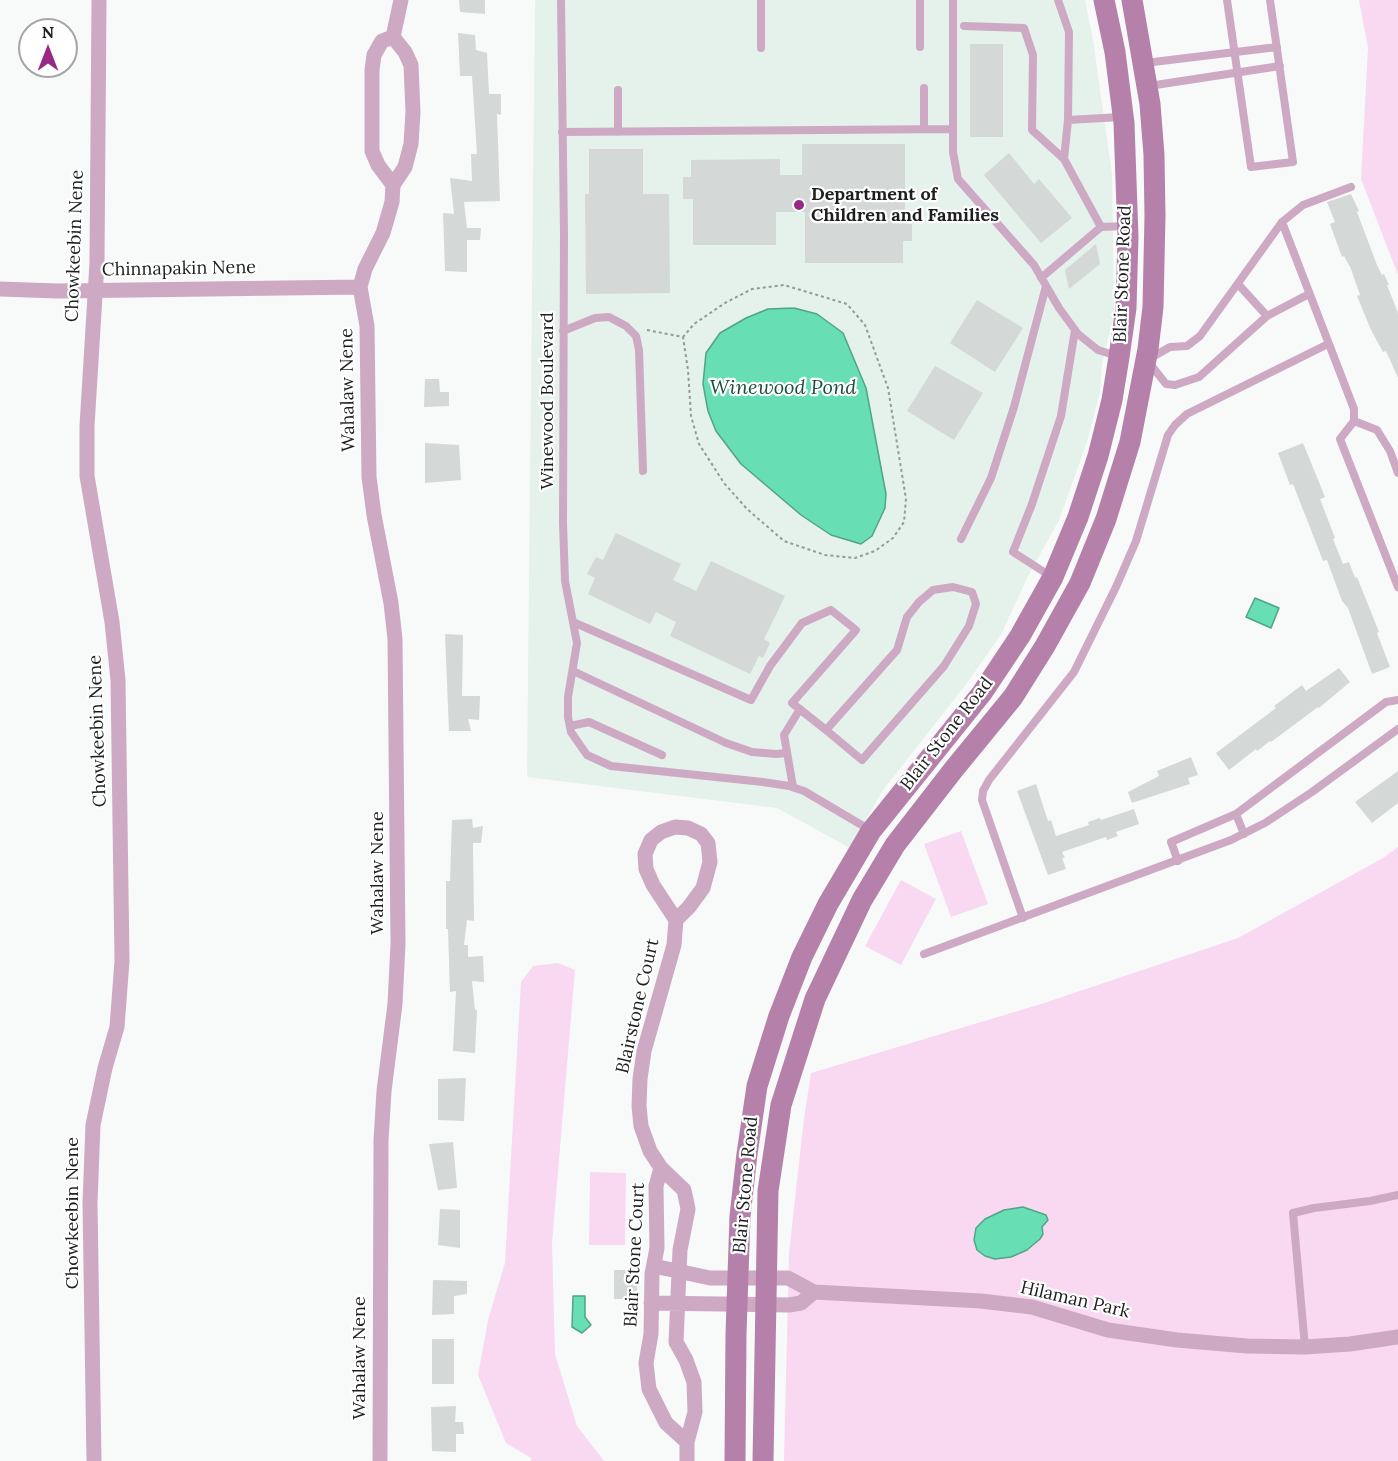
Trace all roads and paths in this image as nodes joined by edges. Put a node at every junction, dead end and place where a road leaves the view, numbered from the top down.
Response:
1 (99, 0) edge
2 (401, 0) edge
3 (561, 0) edge
4 (761, 0) edge
5 (920, 0) edge
6 (953, 0) edge
7 (1058, 0) edge
8 (1104, 0) edge
9 (1132, 0) edge
10 (1227, 0) edge
11 (1270, 0) edge
12 (964, 26) dead end
13 (393, 37) junction
14 (920, 47) dead end
15 (1277, 47) junction
16 (760, 48) dead end
17 (1235, 52) junction
18 (1143, 63) junction
19 (1280, 66) junction
20 (1238, 73) junction
21 (1147, 87) junction
22 (924, 88) dead end
23 (618, 90) dead end
24 (1151, 114) junction
25 (1124, 117) junction
26 (1068, 120) junction
27 (924, 129) junction
28 (952, 129) junction
29 (561, 132) junction
30 (618, 132) junction
31 (1064, 159) junction
32 (393, 185) junction
33 (1351, 187) dead end
34 (1282, 222) junction
35 (1128, 226) junction
36 (1101, 227) junction
37 (1041, 278) junction
38 (1238, 284) junction
39 (1046, 286) junction
40 (360, 287) junction
41 (0, 289) edge
42 (94, 289) junction
43 (1309, 294) junction
44 (1266, 316) junction
45 (626, 326) junction
46 (1075, 330) junction
47 (562, 332) junction
48 (682, 337) junction
49 (1328, 344) junction
50 (1119, 357) junction
51 (1147, 360) junction
52 (1354, 421) junction
53 (643, 471) dead end
54 (1398, 473) edge
55 (961, 539) dead end
56 (1053, 577) junction
57 (1398, 587) edge
58 (1076, 590) junction
59 (573, 622) junction
60 (573, 671) junction
61 (1398, 700) edge
62 (800, 710) junction
63 (570, 726) junction
64 (1398, 729) edge
65 (826, 730) junction
66 (787, 753) junction
67 (662, 755) dead end
68 (793, 788) junction
69 (1236, 814) junction
70 (871, 831) junction
71 (1244, 834) junction
72 (895, 845) junction
73 (1178, 861) junction
74 (1023, 918) junction
75 (676, 920) junction
76 (924, 954) dead end
77 (661, 1168) junction
78 (1398, 1195) edge
79 (654, 1266) junction
80 (679, 1271) junction
81 (738, 1278) junction
82 (766, 1278) junction
83 (814, 1292) junction
84 (651, 1303) junction
85 (678, 1303) junction
86 (737, 1305) junction
87 (765, 1305) junction
88 (1398, 1337) edge
89 (1305, 1347) junction
90 (687, 1442) junction
91 (94, 1460) edge
92 (380, 1461) edge
93 (687, 1461) edge
94 (735, 1461) edge
95 (763, 1461) edge

1 - 42 street, Chowkeebin Nene
2 - 13 street
3 - 29 lane, Winewood Boulevard
4 - 16 lane
5 - 14 lane
6 - 28 lane
7 - 26 lane
8 - 25 main road, Blair Stone Road
9 - 18 main road, Blair Stone Road
10 - 17 lane
11 - 15 lane
12 - 31 lane
13 - 32 street
13 - 32 street
15 - 17 lane
15 - 19 lane
17 - 18 lane
17 - 20 lane
18 - 21 main road, Blair Stone Road
19 - 20 lane
19 - 20 lane
20 - 21 lane
21 - 24 main road, Blair Stone Road
22 - 27 lane
23 - 30 lane
24 - 25 main road
24 - 51 main road, Blair Stone Road
25 - 26 lane
25 - 35 main road, Blair Stone Road
26 - 31 lane
27 - 28 lane
27 - 30 lane
28 - 37 lane
29 - 30 lane
29 - 47 lane, Winewood Boulevard
31 - 36 lane
32 - 40 street
33 - 34 lane
34 - 38 lane
34 - 43 lane
35 - 36 lane
35 - 50 main road, Blair Stone Road
36 - 37 lane
37 - 39 lane
38 - 44 lane
38 - 51 lane
39 - 46 lane
39 - 55 lane
40 - 42 street, Chinnapakin Nene
40 - 92 street, Wahalaw Nene
41 - 42 street, Chinnapakin Nene
42 - 91 street, Chowkeebin Nene
43 - 44 lane
43 - 49 lane
44 - 51 lane
45 - 47 lane
45 - 48 path
45 - 53 lane
46 - 50 lane
46 - 56 lane
47 - 59 lane, Winewood Boulevard
48 - 48 path
49 - 52 lane
49 - 74 lane
50 - 51 main road
50 - 56 main road, Blair Stone Road
51 - 58 main road, Blair Stone Road
52 - 54 lane
52 - 57 lane
56 - 58 main road
56 - 70 main road, Blair Stone Road
58 - 72 main road, Blair Stone Road
59 - 60 lane, Winewood Boulevard
59 - 62 lane
60 - 63 lane, Winewood Boulevard
60 - 66 lane
61 - 69 lane
62 - 65 lane
62 - 66 lane
63 - 67 lane
63 - 68 lane, Winewood Boulevard
64 - 71 lane
65 - 65 lane
66 - 68 lane
68 - 70 lane, Winewood Boulevard
69 - 71 lane
69 - 73 lane
70 - 72 main road
70 - 81 main road, Blair Stone Road
71 - 73 lane
72 - 82 main road, Blair Stone Road
73 - 74 lane
74 - 76 lane
75 - 75 street, Blairstone Court
75 - 77 street, Blairstone Court
77 - 79 street, Blair Stone Court
77 - 80 street, Blair Stone Court
78 - 89 lane
79 - 80 street
79 - 84 street, Blair Stone Court
80 - 81 street
80 - 85 street, Blair Stone Court
81 - 82 street
81 - 86 main road, Blair Stone Road
82 - 83 street, Hilaman Park
82 - 87 main road, Blair Stone Road
83 - 87 street, Hilaman Park
83 - 89 street, Hilaman Park
84 - 85 street
84 - 90 street, Blair Stone Court
85 - 86 street
85 - 90 street, Blair Stone Court
86 - 87 street, Hilaman Park
86 - 94 main road, Blair Stone Road
87 - 95 main road, Blair Stone Road
88 - 89 street, Hilaman Park
90 - 93 street, Blair Stone Court

